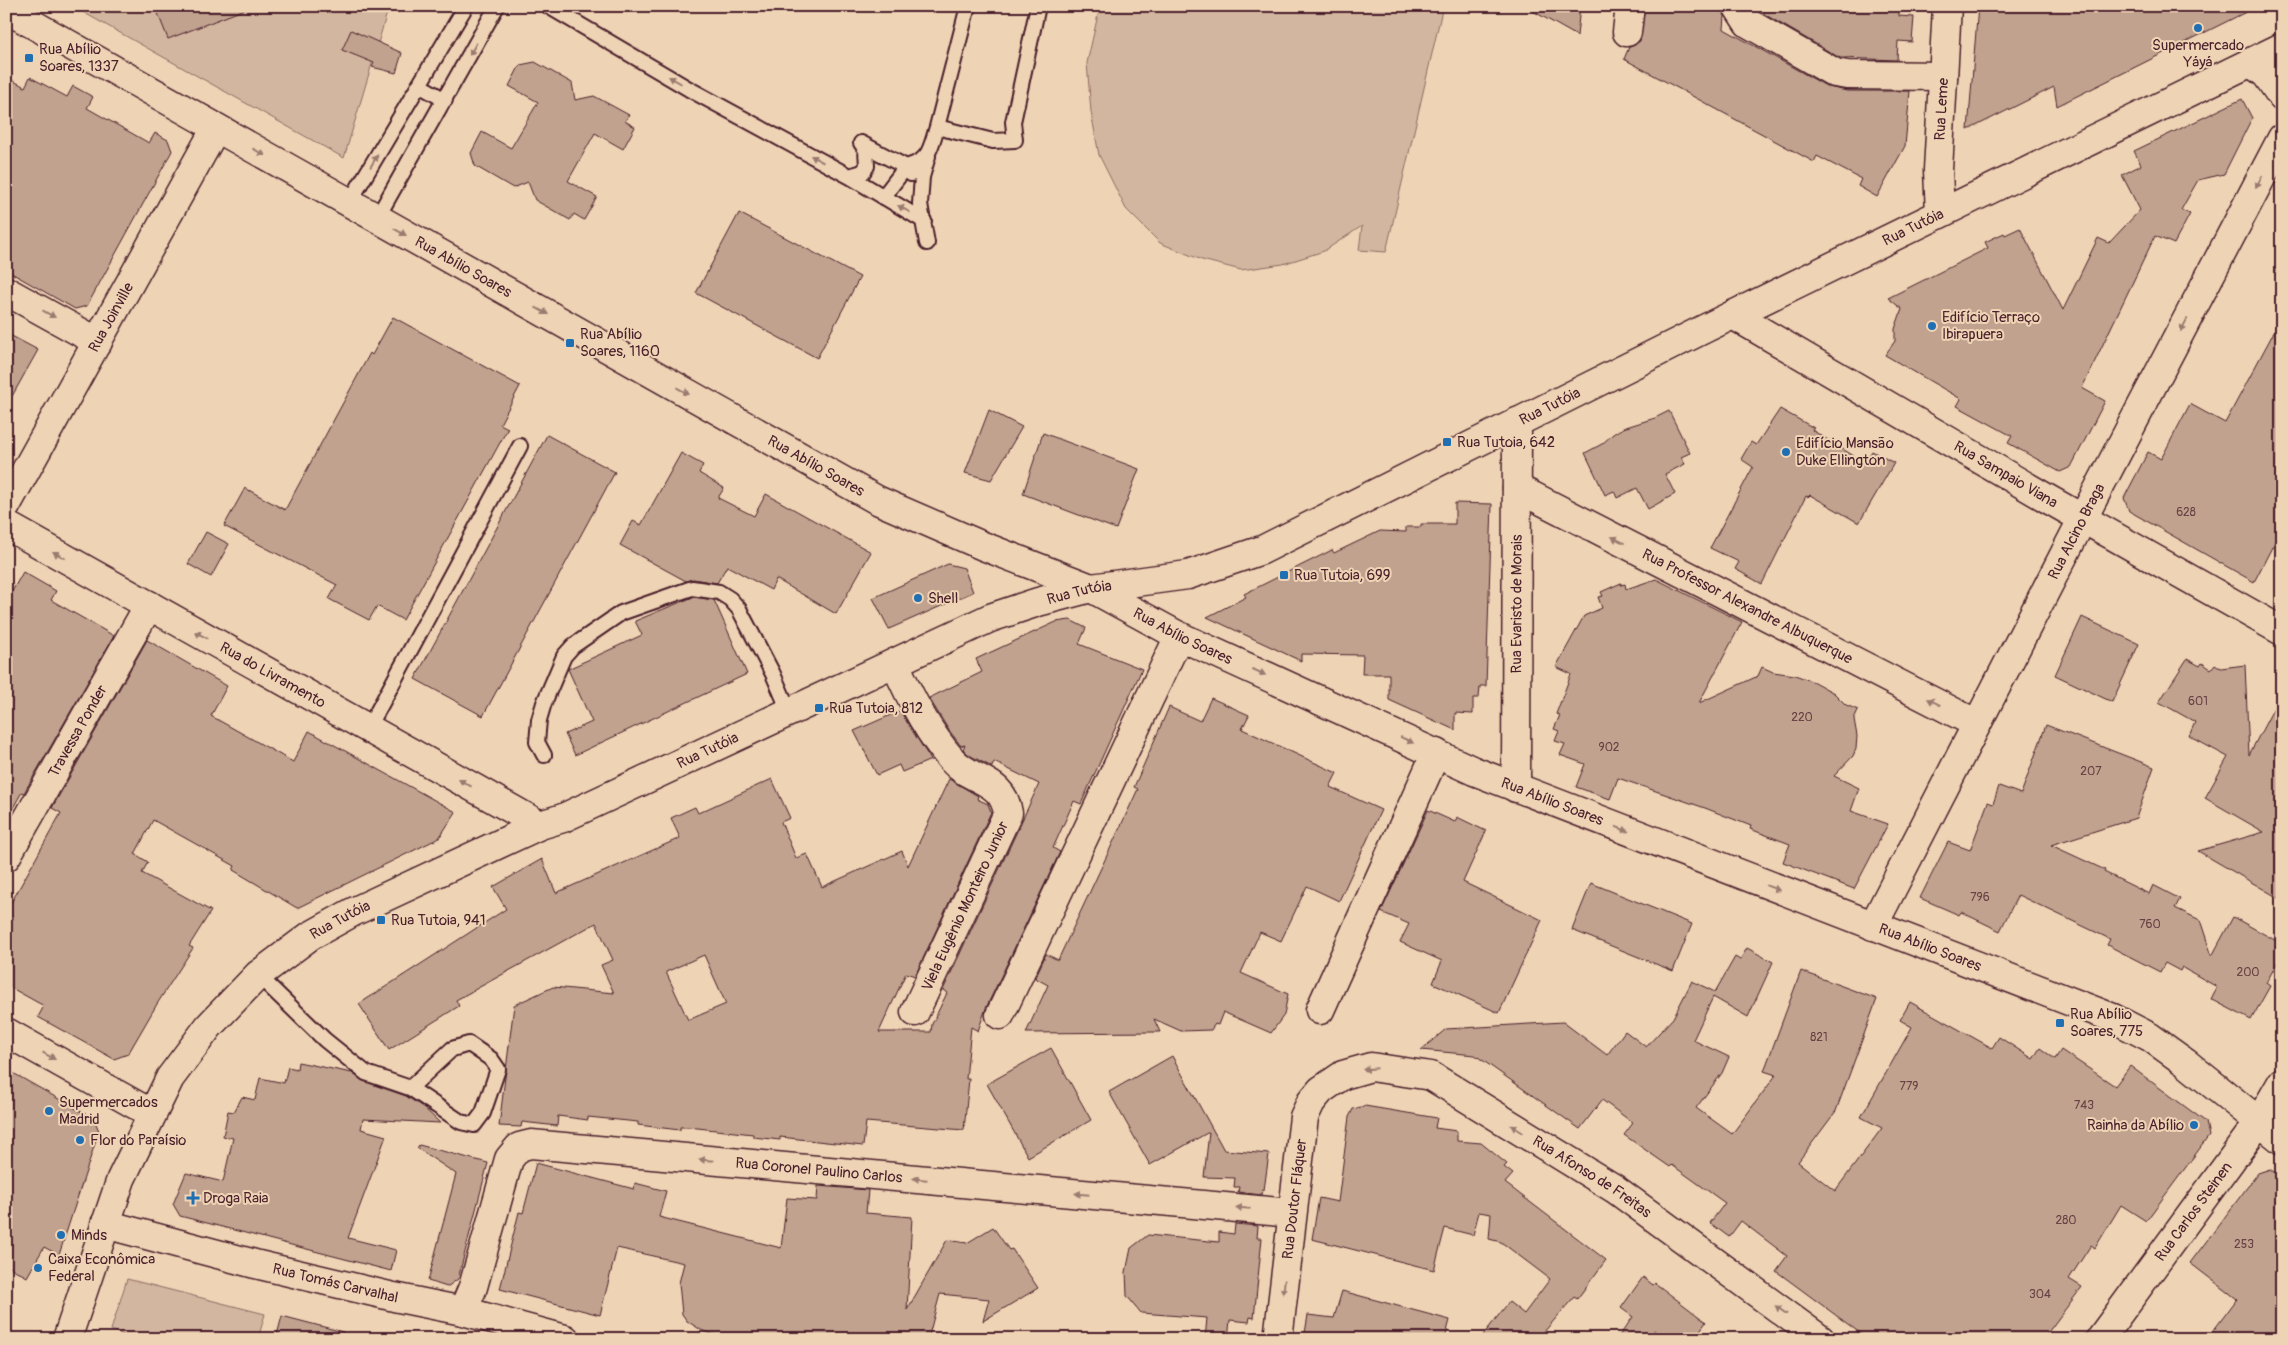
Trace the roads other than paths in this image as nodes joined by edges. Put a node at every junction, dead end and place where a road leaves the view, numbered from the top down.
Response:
1 (466, 6) edge
2 (497, 6) edge
3 (548, 6) edge
4 (968, 6) edge
5 (1038, 6) edge
6 (1737, 6) edge
7 (1947, 6) edge
8 (6, 9) edge
9 (2282, 47) edge
10 (2250, 62) junction
11 (1943, 76) junction
12 (420, 85) junction
13 (2282, 97) edge
14 (445, 100) junction
15 (937, 127) junction
16 (216, 128) junction
17 (2282, 138) edge
18 (928, 156) junction
19 (906, 167) junction
20 (849, 176) junction
21 (884, 198) junction
22 (349, 203) junction
23 (920, 204) junction
24 (1940, 213) junction
25 (376, 218) junction
26 (924, 221) junction
27 (927, 244) dead end
28 (6, 290) edge
29 (1733, 315) junction
30 (98, 342) junction
31 (1517, 422) junction
32 (520, 446) dead end
33 (1517, 488) junction
34 (6, 506) edge
35 (2083, 518) junction
36 (6, 525) edge
37 (1091, 588) junction
38 (149, 605) junction
39 (2282, 631) edge
40 (1179, 636) junction
41 (895, 663) junction
42 (790, 711) junction
43 (1977, 724) junction
44 (368, 729) junction
45 (1436, 753) junction
46 (544, 754) dead end
47 (1516, 788) junction
48 (540, 826) junction
49 (6, 857) edge
50 (1873, 926) junction
51 (258, 975) junction
52 (1320, 1010) dead end
53 (915, 1012) dead end
54 (1000, 1015) dead end
55 (6, 1032) edge
56 (1343, 1075) joint
57 (2282, 1082) edge
58 (410, 1088) junction
59 (152, 1114) junction
60 (2259, 1122) junction
61 (2282, 1140) edge
62 (1292, 1213) junction
63 (105, 1224) junction
64 (464, 1311) junction
65 (67, 1339) edge
66 (565, 1339) edge
67 (1278, 1339) edge
68 (1820, 1339) edge
69 (2100, 1339) edge

1 - 12 lane
2 -> 14 lane
20 -> 3 lane
4 - 15 lane
5 - 15 lane
6 - 11 street
7 - 11 street, Rua Leme
8 - 16 street, Rua Abílio Soares
9 - 10 street, Rua Tutóia
10 - 13 street
10 - 24 street, Rua Tutóia
11 - 24 street, Rua Leme
12 - 14 lane
22 -> 12 lane
14 - 25 lane
15 - 18 lane
16 -> 22 street, Rua Abílio Soares
16 - 30 street, Rua Joinville
17 -> 35 street, Rua Alcino Braga
18 - 19 lane
18 - 23 lane
19 - 20 lane
19 - 21 lane
19 - 23 lane
20 - 21 lane
26 -> 21 lane
22 - 25 street, Rua Abílio Soares
23 - 26 lane
24 - 29 street, Rua Tutóia
25 -> 37 street, Rua Abílio Soares
26 - 27 lane
28 -> 30 street
29 - 31 street, Rua Tutóia
29 - 35 street, Rua Sampaio Viana
30 - 34 street, Rua Joinville
31 - 33 street, Rua Evaristo de Morais
31 - 37 street, Rua Tutóia
32 - 44 lane
43 -> 33 street, Rua Professor Alexandre Albuquerque
33 - 47 street, Rua Evaristo de Morais
35 - 39 street, Rua Sampaio Viana
35 - 43 street, Rua Alcino Braga
38 -> 36 street, Rua do Livramento
37 - 40 street, Rua Abílio Soares
37 - 41 street, Rua Tutóia
44 -> 38 street, Rua do Livramento
38 - 49 street, Travessa Ponder
40 -> 45 street, Rua Abílio Soares
40 - 54 street
41 - 42 street, Rua Tutóia
41 - 53 street, Viela Eugênio Monteiro Junior
42 - 46 lane
42 - 48 street, Rua Tutóia
43 - 50 street, Rua Alcino Braga
48 -> 44 street, Rua do Livramento
45 - 47 street, Rua Abílio Soares
45 - 52 street
47 -> 50 street, Rua Abílio Soares
48 - 51 street, Rua Tutóia
50 - 60 street, Rua Abílio Soares
51 - 58 lane
51 - 59 street, Rua Tutóia
55 -> 59 street
56 - 62 street, Rua Doutor Fláquer
68 -> 56 street, Rua Afonso de Freitas
57 - 60 street, Rua Carlos Steinen
58 - 58 lane
59 - 63 street, Rua Tutóia
60 - 61 street, Rua Abílio Soares
60 - 69 street, Rua Carlos Steinen
62 -> 64 street, Rua Coronel Paulino Carlos
62 -> 67 street, Rua Doutor Fláquer
63 - 64 street, Rua Tomás Carvalhal
63 - 65 street, Rua Tutóia
64 - 66 street, Rua Tomás Carvalhal

